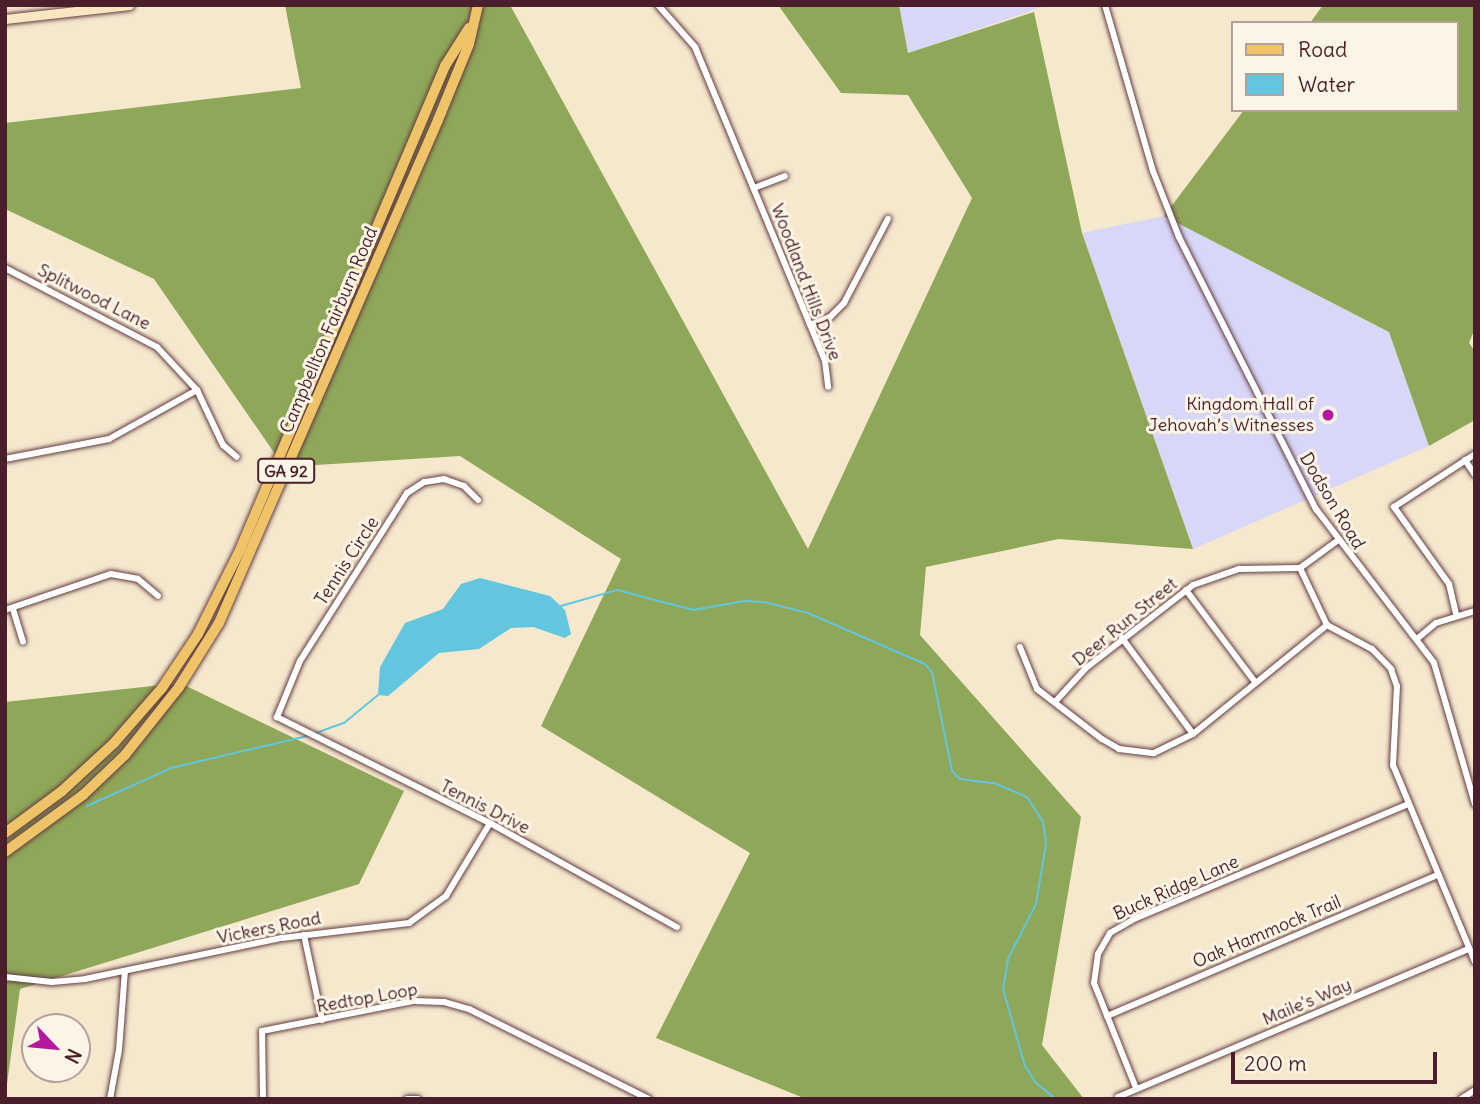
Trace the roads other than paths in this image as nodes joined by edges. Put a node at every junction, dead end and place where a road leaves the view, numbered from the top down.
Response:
1 (129, 5) edge
2 (480, 5) edge
3 (657, 5) edge
4 (1105, 5) edge
5 (94, 7) edge
6 (5, 19) edge
7 (471, 25) junction
8 (785, 176) dead end
9 (754, 188) junction
10 (888, 219) dead end
11 (5, 268) edge
12 (810, 325) junction
13 (828, 387) dead end
14 (197, 390) junction
15 (1475, 454) edge
16 (237, 457) dead end
17 (5, 459) edge
18 (1465, 460) junction
19 (1475, 475) edge
20 (478, 500) dead end
21 (1337, 541) junction
22 (1300, 568) junction
23 (1186, 590) junction
24 (158, 596) dead end
25 (13, 609) junction
26 (5, 610) edge
27 (1475, 611) edge
28 (1456, 614) junction
29 (1328, 625) junction
30 (1122, 638) junction
31 (1418, 638) junction
32 (23, 642) dead end
33 (1020, 647) dead end
34 (1255, 682) junction
35 (1055, 702) junction
36 (277, 717) joint
37 (1193, 734) junction
38 (1408, 804) junction
39 (1475, 804) edge
40 (490, 823) junction
41 (5, 833) edge
42 (5, 852) edge
43 (1438, 875) junction
44 (677, 927) dead end
45 (304, 935) junction
46 (1468, 950) junction
47 (1475, 962) edge
48 (125, 971) junction
49 (5, 976) edge
50 (1107, 1016) junction
51 (322, 1020) junction
52 (1136, 1088) junction
53 (1475, 1090) edge
54 (1118, 1097) dead end
55 (110, 1099) edge
56 (263, 1099) edge
57 (407, 1099) edge
58 (418, 1099) edge
59 (649, 1099) edge
60 (1461, 1099) edge

1 - 5 main road
2 - 7 main road, Campbellton Fairburn Road / GA 92
3 - 9 street, Woodland Hills Drive
4 - 21 street, Dodson Road
5 - 6 main road
7 - 41 main road, Campbellton Fairburn Road / GA 92
7 - 42 main road, Campbellton Fairburn Road / GA 92
8 - 9 street, Woodland Hills Drive
9 - 12 street, Woodland Hills Drive
10 - 12 street
11 - 14 street, Splitwood Lane
12 - 13 street, Woodland Hills Drive
14 - 16 street, Splitwood Lane
14 - 17 street
15 - 18 street
18 - 19 street
18 - 28 street
20 - 36 street, Tennis Circle
21 - 22 street
21 - 31 street, Dodson Road
22 - 23 street, Deer Run Street
22 - 29 street
23 - 30 street, Deer Run Street
23 - 34 street
24 - 25 street
25 - 26 street
25 - 32 street
27 - 28 street
28 - 31 street
29 - 34 street
29 - 38 street
30 - 35 street, Deer Run Street
30 - 37 street
31 - 39 street, Dodson Road
33 - 35 street
34 - 37 street
35 - 37 street
36 - 40 street, Tennis Drive
38 - 43 street
38 - 50 street, Buck Ridge Lane
40 - 44 street, Tennis Drive
40 - 45 street, Vickers Road
43 - 46 street
43 - 50 street, Oak Hammock Trail
45 - 48 street, Vickers Road
45 - 51 street
46 - 47 street
46 - 52 street, Maile's Way
48 - 49 street, Vickers Road
48 - 55 street
50 - 52 street, Buck Ridge Lane
51 - 56 street, Redtop Loop
51 - 59 street, Redtop Loop
52 - 54 street, Maile's Way
53 - 60 street
57 - 58 street

